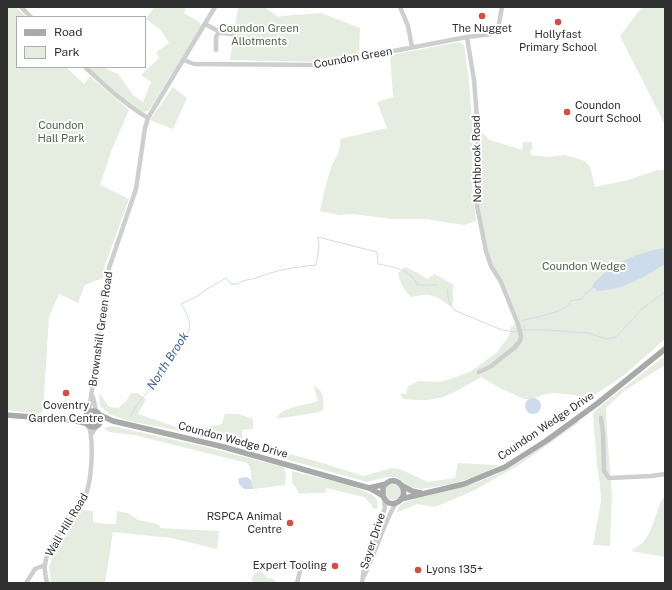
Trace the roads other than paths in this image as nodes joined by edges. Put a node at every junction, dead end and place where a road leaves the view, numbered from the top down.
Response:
1 (21, 7) edge
2 (215, 7) edge
3 (400, 7) edge
4 (502, 7) edge
5 (31, 16) edge
6 (205, 24) junction
7 (219, 32) junction
8 (232, 34) dead end
9 (467, 37) junction
10 (412, 47) junction
11 (216, 50) dead end
12 (184, 60) junction
13 (86, 68) edge
14 (148, 118) junction
15 (665, 349) edge
16 (479, 372) dead end
17 (92, 391) junction
18 (87, 413) junction
19 (98, 413) junction
20 (7, 415) edge
21 (601, 418) dead end
22 (72, 419) junction
23 (113, 421) junction
24 (87, 425) junction
25 (97, 425) junction
26 (91, 435) junction
27 (665, 474) edge
28 (386, 484) junction
29 (401, 485) junction
30 (369, 488) junction
31 (424, 493) junction
32 (384, 498) junction
33 (398, 501) junction
34 (302, 563) dead end
35 (44, 565) junction
36 (26, 583) edge
37 (47, 583) edge
38 (296, 583) edge
39 (362, 583) edge

1 - 5 street
2 - 6 street, Brownshill Green Road
3 - 10 street
4 - 9 street, Coundon Green
6 - 7 street
6 - 12 street, Brownshill Green Road
7 - 8 street
7 - 11 street
9 - 10 street, Coundon Green
9 - 16 street, Northbrook Road
10 - 12 street, Coundon Green
12 - 14 street, Brownshill Green Road
13 - 14 street
14 - 17 street, Brownshill Green Road
15 - 31 main road, Coundon Wedge Drive
17 - 18 street, Brownshill Green Road
17 - 19 street
18 - 19 main road
18 - 22 main road
18 - 24 main road
19 - 23 main road, Coundon Wedge Drive
19 - 25 main road
20 - 22 main road
21 - 27 street
22 - 24 main road
23 - 25 main road, Coundon Wedge Drive
23 - 30 main road, Coundon Wedge Drive
24 - 25 main road
24 - 26 street, Wall Hill Road
25 - 26 street
26 - 35 street, Wall Hill Road
28 - 29 main road, Coundon Wedge Drive
28 - 30 main road, Coundon Wedge Drive
28 - 32 main road
29 - 31 main road, Coundon Wedge Drive
29 - 33 main road
30 - 32 main road, Coundon Wedge Drive
31 - 33 main road, Coundon Wedge Drive
32 - 33 main road, Coundon Wedge Drive
32 - 39 street, Sayer Drive
33 - 39 street, Sayer Drive
34 - 38 street
35 - 36 street, Wall Hill Road
35 - 37 street

